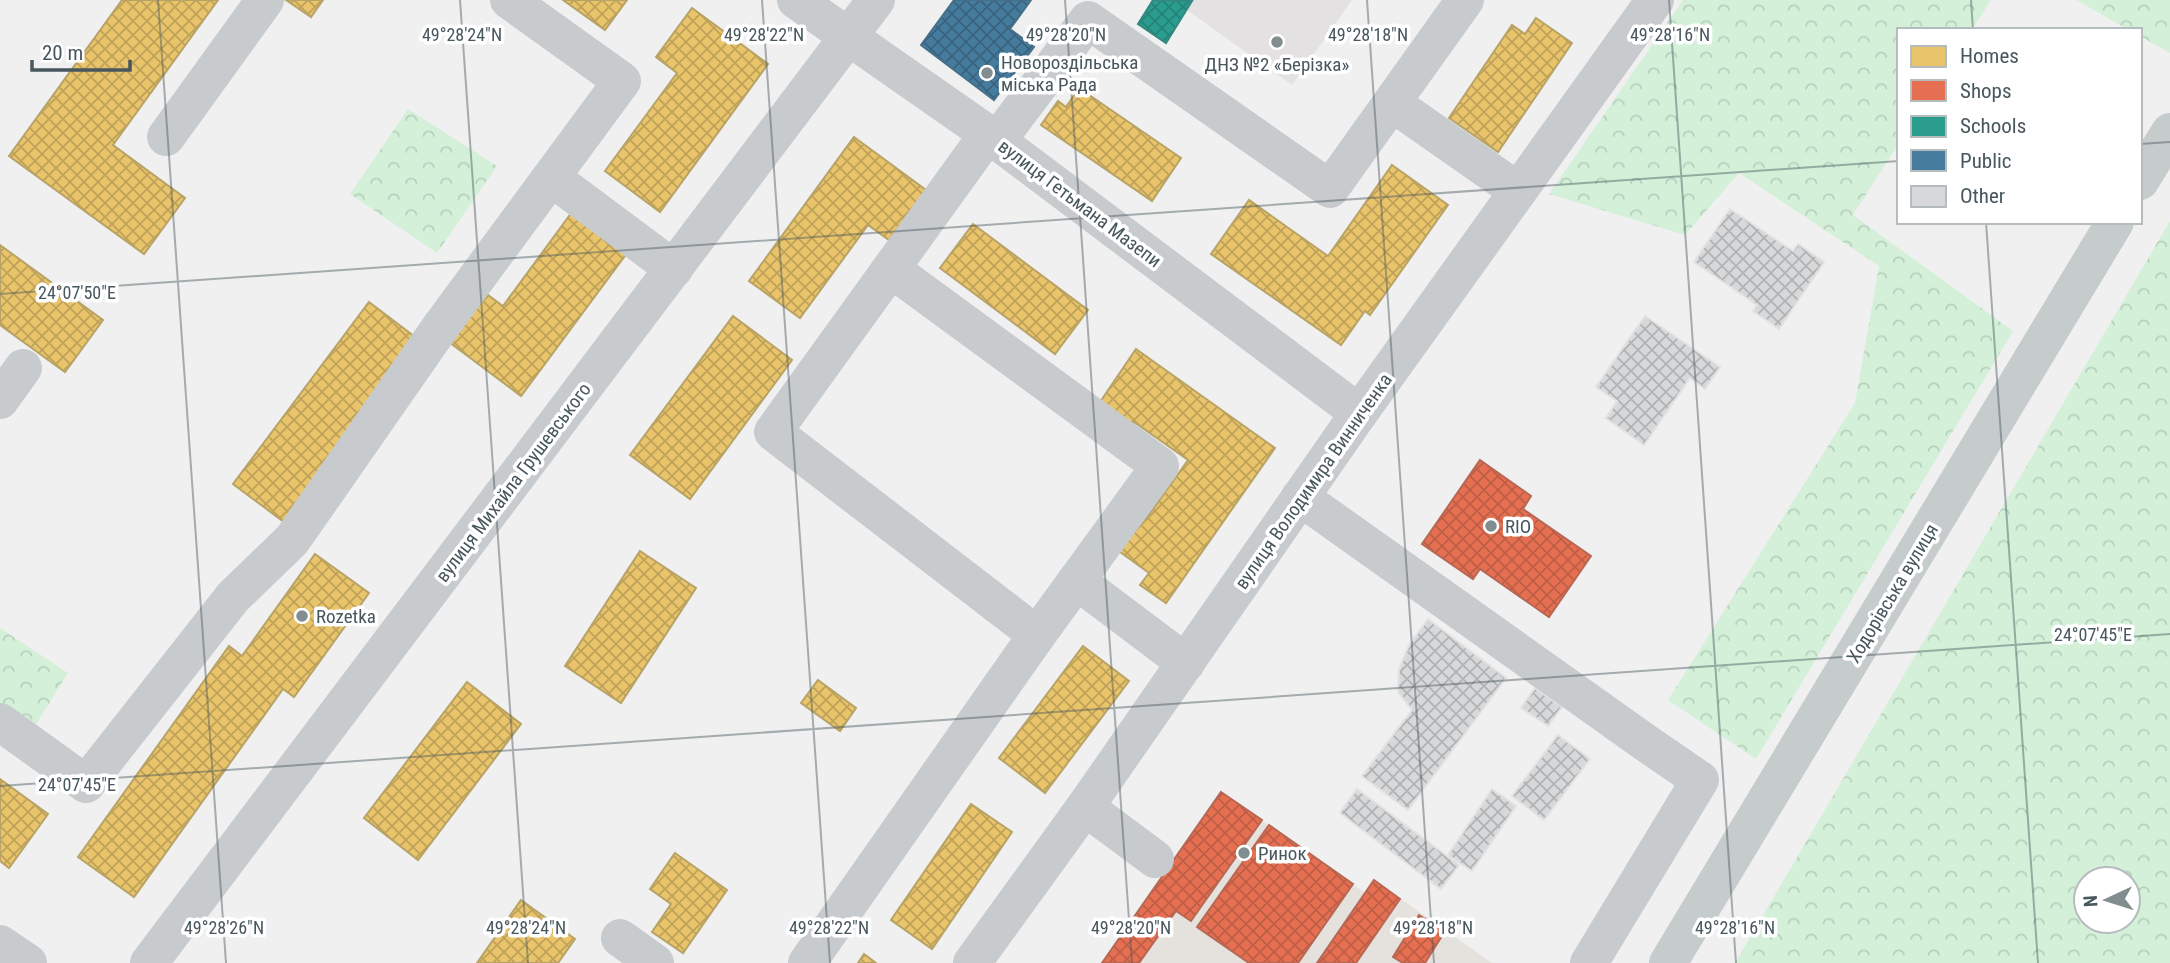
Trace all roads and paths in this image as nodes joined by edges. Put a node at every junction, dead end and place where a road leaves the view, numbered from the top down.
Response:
1 (265, 0) edge
2 (509, 0) edge
3 (796, 0) edge
4 (876, 0) edge
5 (1465, 0) edge
6 (1656, 0) edge
7 (850, 37) junction
8 (1392, 103) junction
9 (2170, 132) edge
10 (166, 137) dead end
11 (993, 138) junction
12 (552, 178) junction
13 (2142, 178) edge
14 (1518, 191) junction
15 (2114, 224) edge
16 (674, 269) junction
17 (891, 269) junction
18 (23, 368) dead end
19 (0, 400) edge
20 (1359, 412) junction
21 (1300, 498) junction
22 (1077, 582) junction
23 (1037, 635) junction
24 (1186, 663) junction
25 (0, 722) edge
26 (1085, 807) junction
27 (1155, 859) dead end
28 (620, 938) dead end
29 (0, 944) edge
30 (28, 963) edge
31 (149, 963) edge
32 (655, 963) edge
33 (807, 963) edge
34 (972, 963) edge
35 (1589, 963) edge
36 (1668, 963) edge

1 - 10 street
2 - 12 street
3 - 7 street, вулиця Гетьмана Мазепи
4 - 7 street, вулиця Михайла Грушевського
5 - 8 street
6 - 14 street, вулиця Володимира Винниченка
7 - 11 street, вулиця Гетьмана Мазепи
7 - 16 street, вулиця Михайла Грушевського
8 - 11 street
8 - 14 street
9 - 13 main road
11 - 17 street
11 - 20 street, вулиця Гетьмана Мазепи
12 - 16 street
12 - 25 street
14 - 20 street, вулиця Володимира Винниченка
15 - 36 main road, Ходорівська вулиця
16 - 31 street, вулиця Михайла Грушевського
17 - 22 street
17 - 23 street
18 - 19 street
20 - 21 street, вулиця Володимира Винниченка
21 - 24 street, вулиця Володимира Винниченка
21 - 35 street
22 - 23 street
22 - 24 street
23 - 33 street
24 - 26 street, вулиця Володимира Винниченка
26 - 27 street
26 - 34 street, вулиця Володимира Винниченка
28 - 32 street
29 - 30 street

